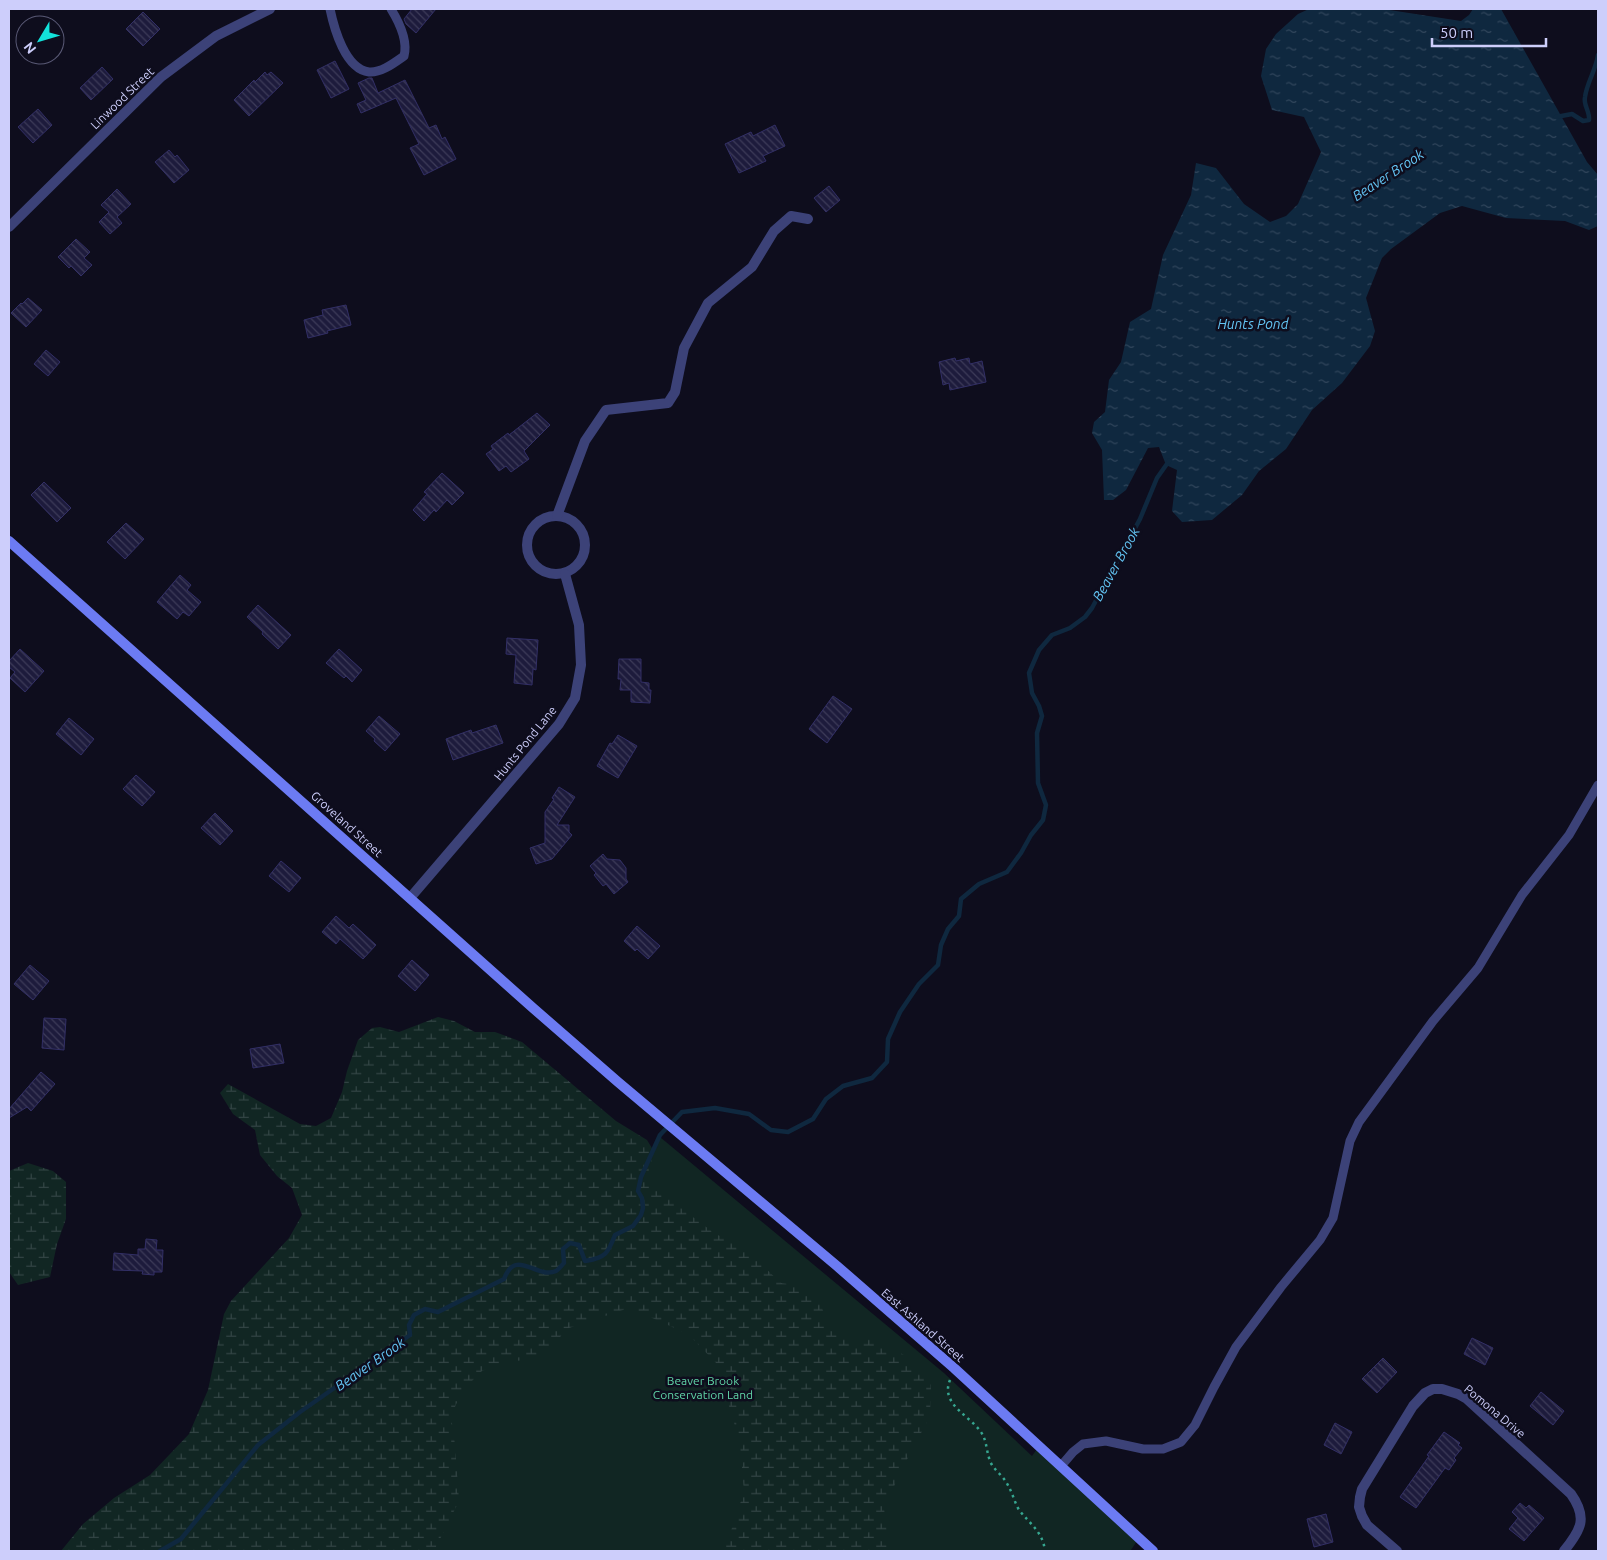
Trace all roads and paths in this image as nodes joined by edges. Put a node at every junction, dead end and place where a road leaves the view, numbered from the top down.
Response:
1 (270, 9) edge
2 (330, 9) edge
3 (391, 9) edge
4 (808, 220) dead end
5 (9, 227) edge
6 (557, 516) junction
7 (9, 541) edge
8 (565, 574) junction
9 (1598, 785) edge
10 (410, 898) junction
11 (673, 1128) joint
12 (954, 1368) junction
13 (1060, 1466) junction
14 (1045, 1551) edge
15 (1153, 1551) edge
16 (1397, 1551) edge
17 (1564, 1551) edge

1 - 5 street, Linwood Street
2 - 3 lane
4 - 6 street
6 - 8 street
6 - 8 street
7 - 10 main road, Groveland Street
8 - 10 street, Hunts Pond Lane
9 - 13 lane
10 - 11 main road, Groveland Street
11 - 12 main road, East Ashland Street
12 - 13 main road, East Ashland Street
12 - 14 path
13 - 15 main road, East Ashland Street
16 - 17 street, Pomona Drive

